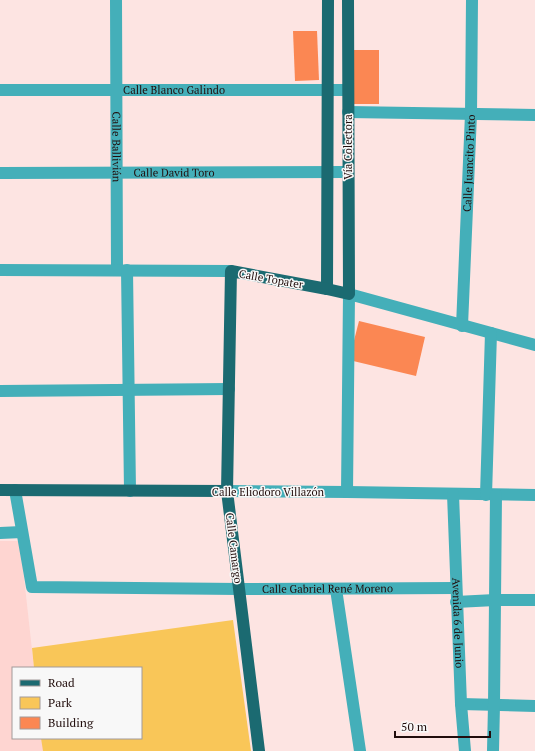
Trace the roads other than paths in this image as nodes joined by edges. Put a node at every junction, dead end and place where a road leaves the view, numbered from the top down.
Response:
1 (116, 0) edge
2 (328, 0) edge
3 (348, 0) edge
4 (472, 0) edge
5 (0, 90) edge
6 (116, 90) junction
7 (327, 90) junction
8 (348, 90) junction
9 (348, 112) junction
10 (471, 114) junction
11 (535, 116) edge
12 (327, 172) junction
13 (348, 172) junction
14 (0, 173) edge
15 (116, 173) junction
16 (0, 270) edge
17 (122, 270) junction
18 (230, 271) junction
19 (327, 289) junction
20 (349, 294) junction
21 (462, 326) junction
22 (491, 333) junction
23 (535, 345) edge
24 (129, 389) junction
25 (229, 389) junction
26 (0, 391) edge
27 (0, 490) edge
28 (15, 490) junction
29 (130, 491) junction
30 (227, 491) junction
31 (347, 492) junction
32 (453, 494) junction
33 (491, 495) junction
34 (535, 496) edge
35 (22, 532) junction
36 (0, 533) edge
37 (456, 588) junction
38 (239, 589) junction
39 (336, 589) junction
40 (495, 600) junction
41 (535, 600) edge
42 (456, 602) junction
43 (461, 704) junction
44 (494, 705) junction
45 (535, 706) edge
46 (259, 751) edge
47 (360, 751) edge
48 (465, 751) edge
49 (493, 751) edge

1 - 6 street, Calle Ballivián
2 - 7 main road, Vía Colectora
3 - 8 main road, Vía Colectora
4 - 10 street, Calle Juancito Pinto
5 - 6 street, Calle Blanco Galindo
6 - 7 street, Calle Blanco Galindo
6 - 15 street, Calle Ballivián
7 - 8 street, Calle Blanco Galindo
7 - 12 main road, Vía Colectora
8 - 9 main road, Vía Colectora
9 - 10 street
9 - 13 main road, Vía Colectora
10 - 11 street
10 - 21 street, Calle Juancito Pinto
12 - 13 street, Calle David Toro
12 - 15 street, Calle David Toro
12 - 19 main road, Vía Colectora
13 - 20 main road, Vía Colectora
14 - 15 street, Calle David Toro
15 - 17 street, Calle Ballivián
16 - 17 street, Calle Topater
17 - 18 street, Calle Topater
17 - 24 street, Calle Ballivián
18 - 19 main road, Calle Topater
18 - 25 main road, Calle Camargo
19 - 20 main road, Calle Topater
20 - 21 street, Calle Topater
20 - 31 street
21 - 22 street, Calle Topater
22 - 23 street, Calle Topater
22 - 33 street
24 - 25 street
24 - 26 street
24 - 29 street, Calle Ballivián
25 - 30 main road, Calle Camargo
27 - 28 main road, Calle Eliodoro Villazón
28 - 29 main road, Calle Eliodoro Villazón
28 - 35 street
29 - 30 main road, Calle Eliodoro Villazón
30 - 31 street, Calle Eliodoro Villazón
30 - 38 main road, Calle Camargo
31 - 32 street, Calle Eliodoro Villazón
32 - 33 street, Calle Eliodoro Villazón
32 - 37 street, Avenida 6 de Junio
33 - 34 street, Calle Eliodoro Villazón
33 - 40 street
35 - 36 street
35 - 38 street, Calle Gabriel René Moreno
37 - 39 street, Calle Gabriel René Moreno
37 - 42 street, Avenida 6 de Junio
38 - 39 street, Calle Gabriel René Moreno
38 - 46 main road, Calle Camargo
39 - 47 street
40 - 41 street
40 - 42 street
40 - 44 street
42 - 43 street, Avenida 6 de Junio
43 - 44 street
43 - 48 street, Avenida 6 de Junio
44 - 45 street
44 - 49 street

